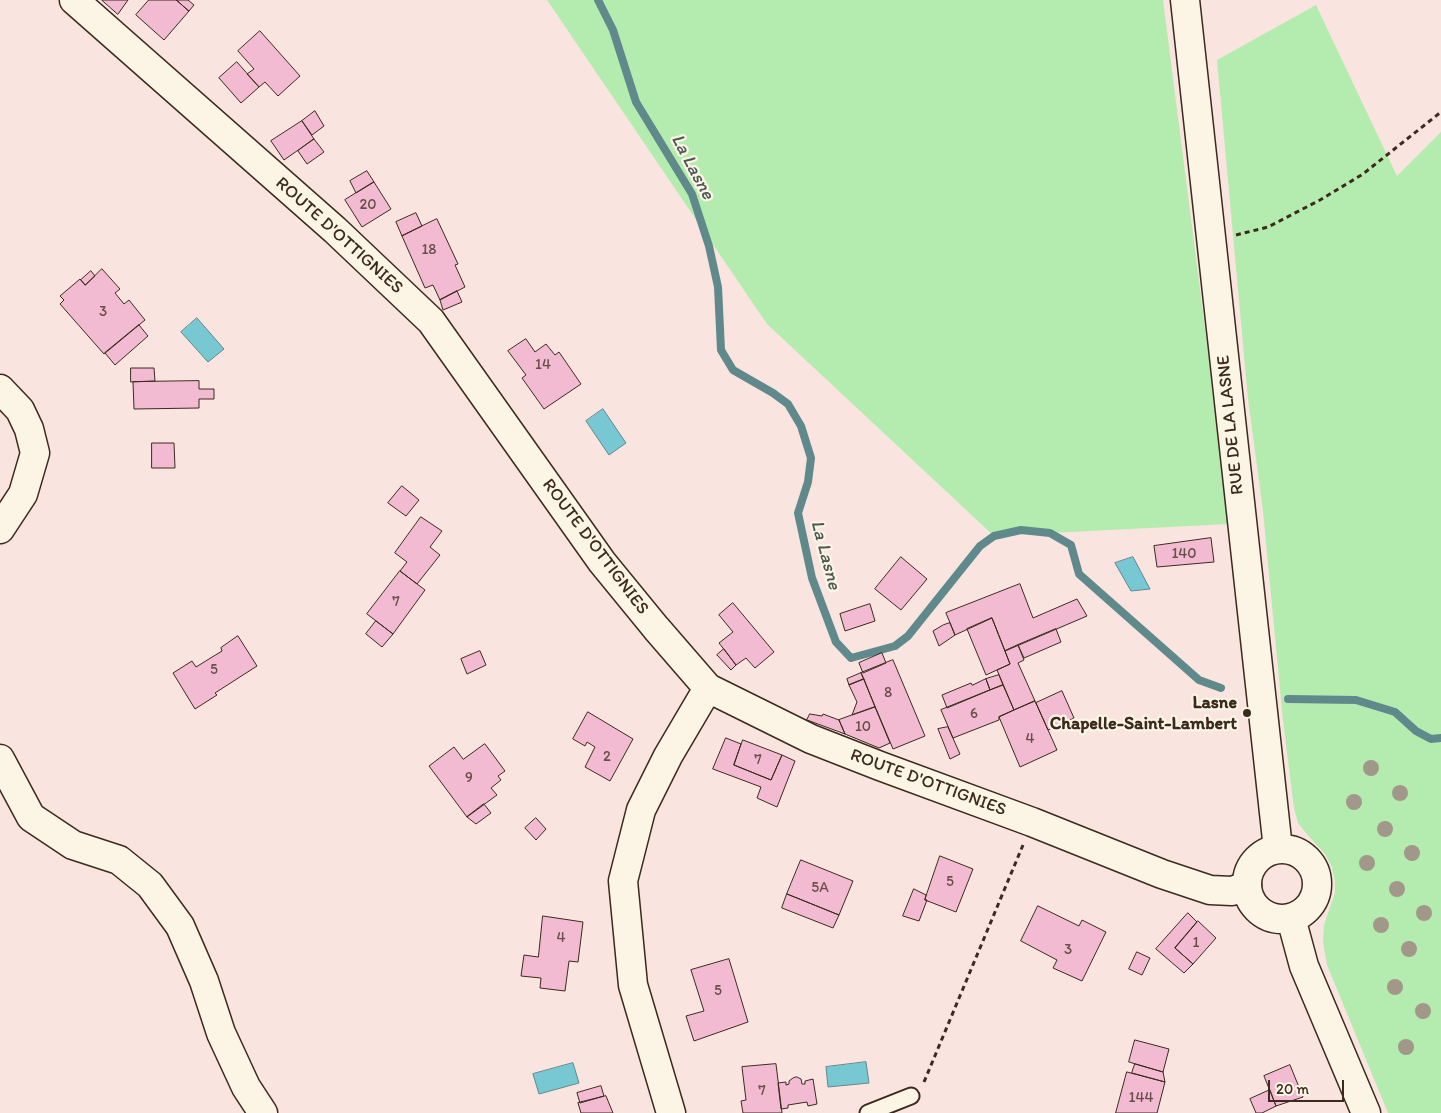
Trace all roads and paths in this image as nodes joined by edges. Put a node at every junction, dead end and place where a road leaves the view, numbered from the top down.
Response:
1 (74, 0) edge
2 (1185, 0) edge
3 (1441, 112) edge
4 (1212, 242) junction
5 (0, 389) edge
6 (0, 529) edge
7 (708, 688) junction
8 (0, 759) edge
9 (1032, 822) junction
10 (1278, 849) junction
11 (1247, 886) junction
12 (1291, 918) junction
13 (911, 1096) joint
14 (263, 1113) edge
15 (671, 1113) edge
16 (868, 1113) edge
17 (1366, 1113) edge

1 - 7 street, ROUTE D'OTTIGNIES
2 - 4 street, RUE DE LA LASNE
3 - 4 path
4 - 10 street, RUE DE LA LASNE
5 - 6 street
7 - 9 street, ROUTE D'OTTIGNIES
7 - 15 street
8 - 14 street
9 - 11 street, ROUTE D'OTTIGNIES
9 - 13 path
10 - 11 street
10 - 12 street
11 - 12 street
12 - 17 street
13 - 16 lane

